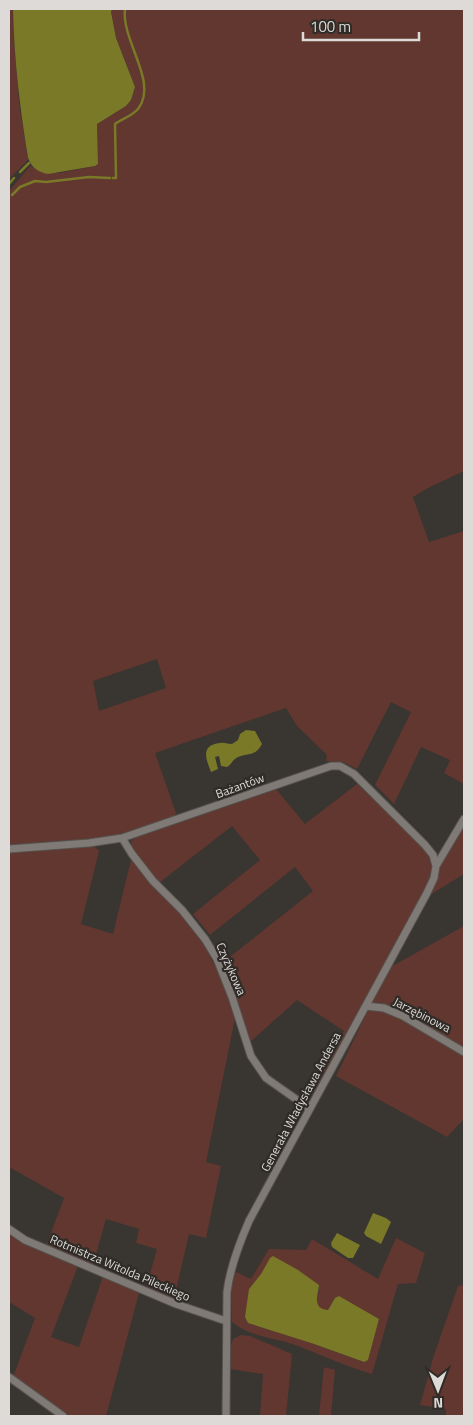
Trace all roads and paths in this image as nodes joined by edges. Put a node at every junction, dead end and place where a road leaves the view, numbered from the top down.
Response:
1 (464, 819) edge
2 (122, 838) junction
3 (9, 849) edge
4 (436, 866) junction
5 (366, 1006) junction
6 (464, 1052) edge
7 (310, 1109) junction
8 (9, 1229) edge
9 (226, 1320) junction
10 (9, 1377) edge
11 (62, 1416) edge
12 (226, 1416) edge

1 - 4 street, Generała Władysława Andersa
2 - 3 street, Bażantów
2 - 4 street, Bażantów
2 - 7 street, Czyżykowa
4 - 5 street, Generała Władysława Andersa
5 - 6 street, Jarzębinowa
5 - 7 street, Generała Władysława Andersa
7 - 9 street, Generała Władysława Andersa
8 - 9 street, Rotmistrza Witolda Pileckiego
9 - 12 street, Generała Władysława Andersa
10 - 11 street

